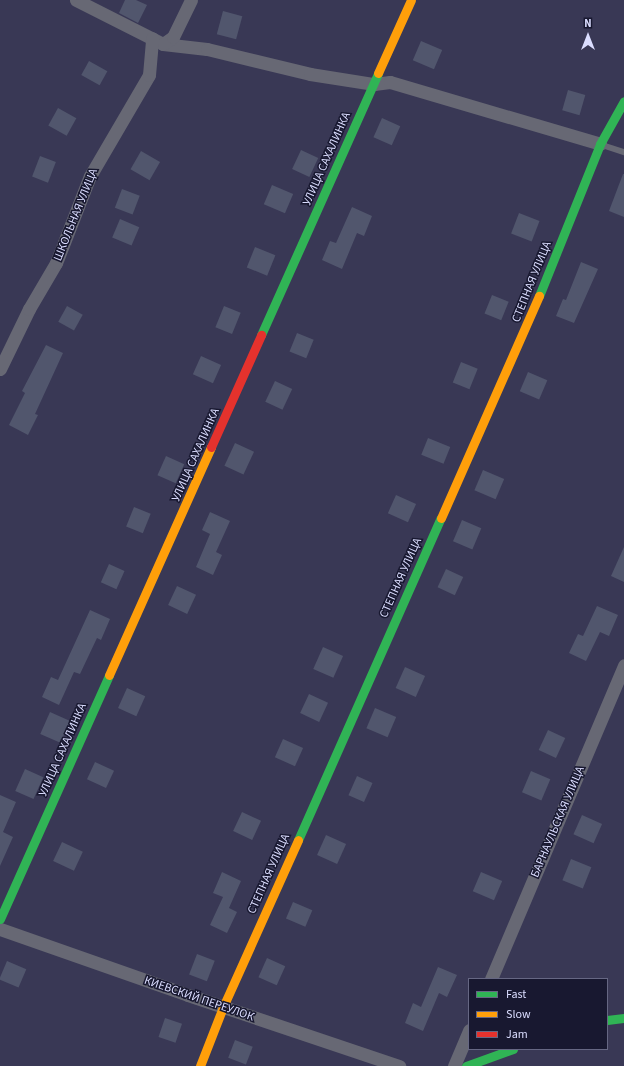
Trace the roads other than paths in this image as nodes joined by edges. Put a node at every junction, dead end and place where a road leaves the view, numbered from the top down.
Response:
1 (76, 0) edge
2 (191, 0) edge
3 (411, 0) edge
4 (158, 41) junction
5 (374, 84) junction
6 (624, 101) edge
7 (600, 144) junction
8 (624, 152) edge
9 (0, 369) edge
10 (624, 665) edge
11 (0, 919) edge
12 (0, 929) edge
13 (491, 978) edge
14 (223, 1007) junction
15 (624, 1018) edge
16 (608, 1020) edge
17 (468, 1032) edge
18 (510, 1050) edge
19 (200, 1066) edge
20 (399, 1066) edge
21 (454, 1066) edge
22 (466, 1066) edge

1 - 4 street
2 - 4 street
3 - 5 street, УЛИЦА САХАЛИНКА
4 - 5 street
4 - 9 street, ШКОЛЬНАЯ УЛИЦА
5 - 7 street
5 - 11 street, УЛИЦА САХАЛИНКА
6 - 7 street, СТЕПНАЯ УЛИЦА
7 - 8 lane
7 - 14 street, СТЕПНАЯ УЛИЦА
10 - 13 street, БАРНАУЛЬСКАЯ УЛИЦА
12 - 14 street, КИЕВСКИЙ ПЕРЕУЛОК
14 - 19 street, СТЕПНАЯ УЛИЦА
14 - 20 street, КИЕВСКИЙ ПЕРЕУЛОК
15 - 16 street
17 - 21 street
18 - 22 street

